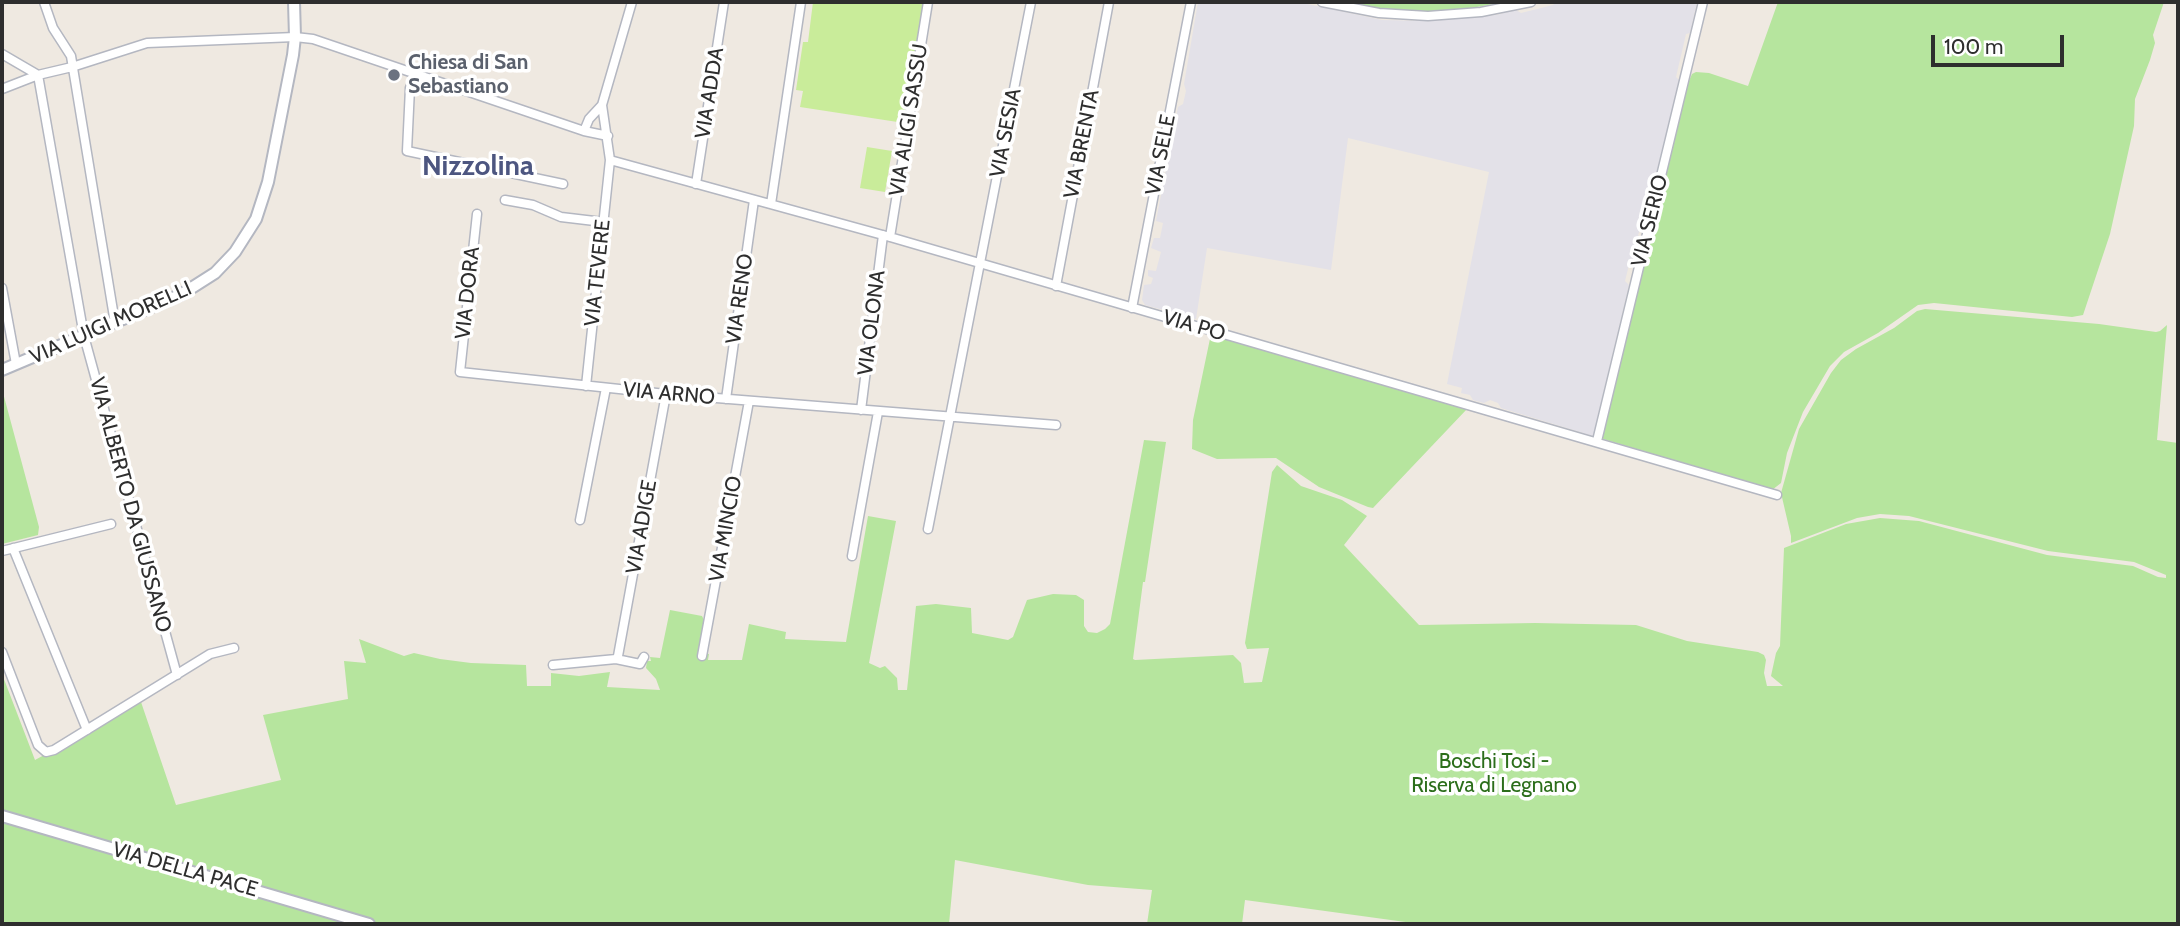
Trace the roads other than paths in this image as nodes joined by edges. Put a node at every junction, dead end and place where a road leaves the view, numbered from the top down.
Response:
1 (44, 2) edge
2 (293, 2) edge
3 (632, 2) edge
4 (724, 2) edge
5 (801, 2) edge
6 (928, 2) edge
7 (1031, 2) edge
8 (1109, 2) edge
9 (1191, 2) edge
10 (1322, 2) edge
11 (1531, 2) edge
12 (1703, 2) edge
13 (295, 37) junction
14 (2, 54) edge
15 (72, 67) junction
16 (416, 73) junction
17 (38, 75) junction
18 (2, 89) edge
19 (602, 105) junction
20 (589, 119) junction
21 (606, 124) junction
22 (584, 131) junction
23 (608, 136) junction
24 (610, 160) junction
25 (563, 184) dead end
26 (695, 184) junction
27 (505, 200) dead end
28 (754, 200) junction
29 (771, 204) junction
30 (477, 214) dead end
31 (603, 222) junction
32 (887, 236) junction
33 (981, 264) junction
34 (1056, 286) junction
35 (2, 288) edge
36 (1132, 308) junction
37 (115, 323) junction
38 (84, 336) junction
39 (16, 364) junction
40 (2, 370) edge
41 (460, 372) joint
42 (586, 386) junction
43 (606, 388) junction
44 (666, 394) junction
45 (726, 399) junction
46 (749, 401) junction
47 (861, 410) junction
48 (878, 412) junction
49 (949, 418) junction
50 (1056, 425) dead end
51 (1597, 441) junction
52 (1777, 495) dead end
53 (580, 520) dead end
54 (111, 524) dead end
55 (928, 529) dead end
56 (13, 548) junction
57 (2, 551) edge
58 (852, 556) dead end
59 (234, 648) dead end
60 (2, 653) edge
61 (702, 656) dead end
62 (644, 657) dead end
63 (615, 659) junction
64 (553, 665) dead end
65 (177, 675) junction
66 (86, 730) junction
67 (2, 816) edge
68 (369, 924) edge

1 - 15 street
2 - 13 main road, VIA LUIGI MORELLI
3 - 19 street
4 - 26 street, VIA ADDA
5 - 29 street
6 - 32 street, VIA ALIGI SASSU
7 - 33 street, VIA SESIA
8 - 34 street, VIA BRENTA
9 - 36 street, VIA SELE
10 - 11 street
12 - 51 street, VIA SERIO
13 - 15 street
13 - 16 street
13 - 37 main road, VIA LUIGI MORELLI
14 - 17 street
15 - 17 street
15 - 37 street
16 - 22 street
16 - 25 street
17 - 18 street
17 - 38 street, VIA ALBERTO DA GIUSSANO
19 - 20 street
19 - 21 street, VIA TEVERE
20 - 21 street
20 - 22 street
21 - 23 street, VIA TEVERE
22 - 23 street
23 - 24 street, VIA TEVERE
24 - 26 street, VIA PO
24 - 31 street, VIA TEVERE
26 - 28 street, VIA PO
27 - 31 street
28 - 29 street, VIA PO
28 - 45 street, VIA RENO
29 - 32 street, VIA PO
30 - 41 street, VIA DORA
31 - 42 street, VIA TEVERE
32 - 33 street, VIA PO
32 - 47 street, VIA OLONA
33 - 34 street, VIA PO
33 - 49 street, VIA SESIA
34 - 36 street, VIA PO
35 - 39 street
36 - 51 street, VIA PO
37 - 38 main road, VIA LUIGI MORELLI
38 - 39 main road, VIA LUIGI MORELLI
38 - 65 street, VIA ALBERTO DA GIUSSANO
39 - 40 main road, VIA LUIGI MORELLI
41 - 42 street, VIA ARNO
42 - 43 street, VIA ARNO
43 - 44 street, VIA ARNO
43 - 53 street
44 - 45 street, VIA ARNO
44 - 63 street, VIA ADIGE
45 - 46 street, VIA ARNO
46 - 47 street, VIA ARNO
46 - 61 street, VIA MINCIO
47 - 48 street, VIA ARNO
48 - 49 street, VIA ARNO
48 - 58 street
49 - 50 street, VIA ARNO
49 - 55 street, VIA SESIA
51 - 52 street, VIA PO
54 - 56 street
56 - 57 street
56 - 66 street
59 - 65 street
60 - 66 street
62 - 63 street
63 - 64 street
65 - 66 street
67 - 68 main road, VIA DELLA PACE

